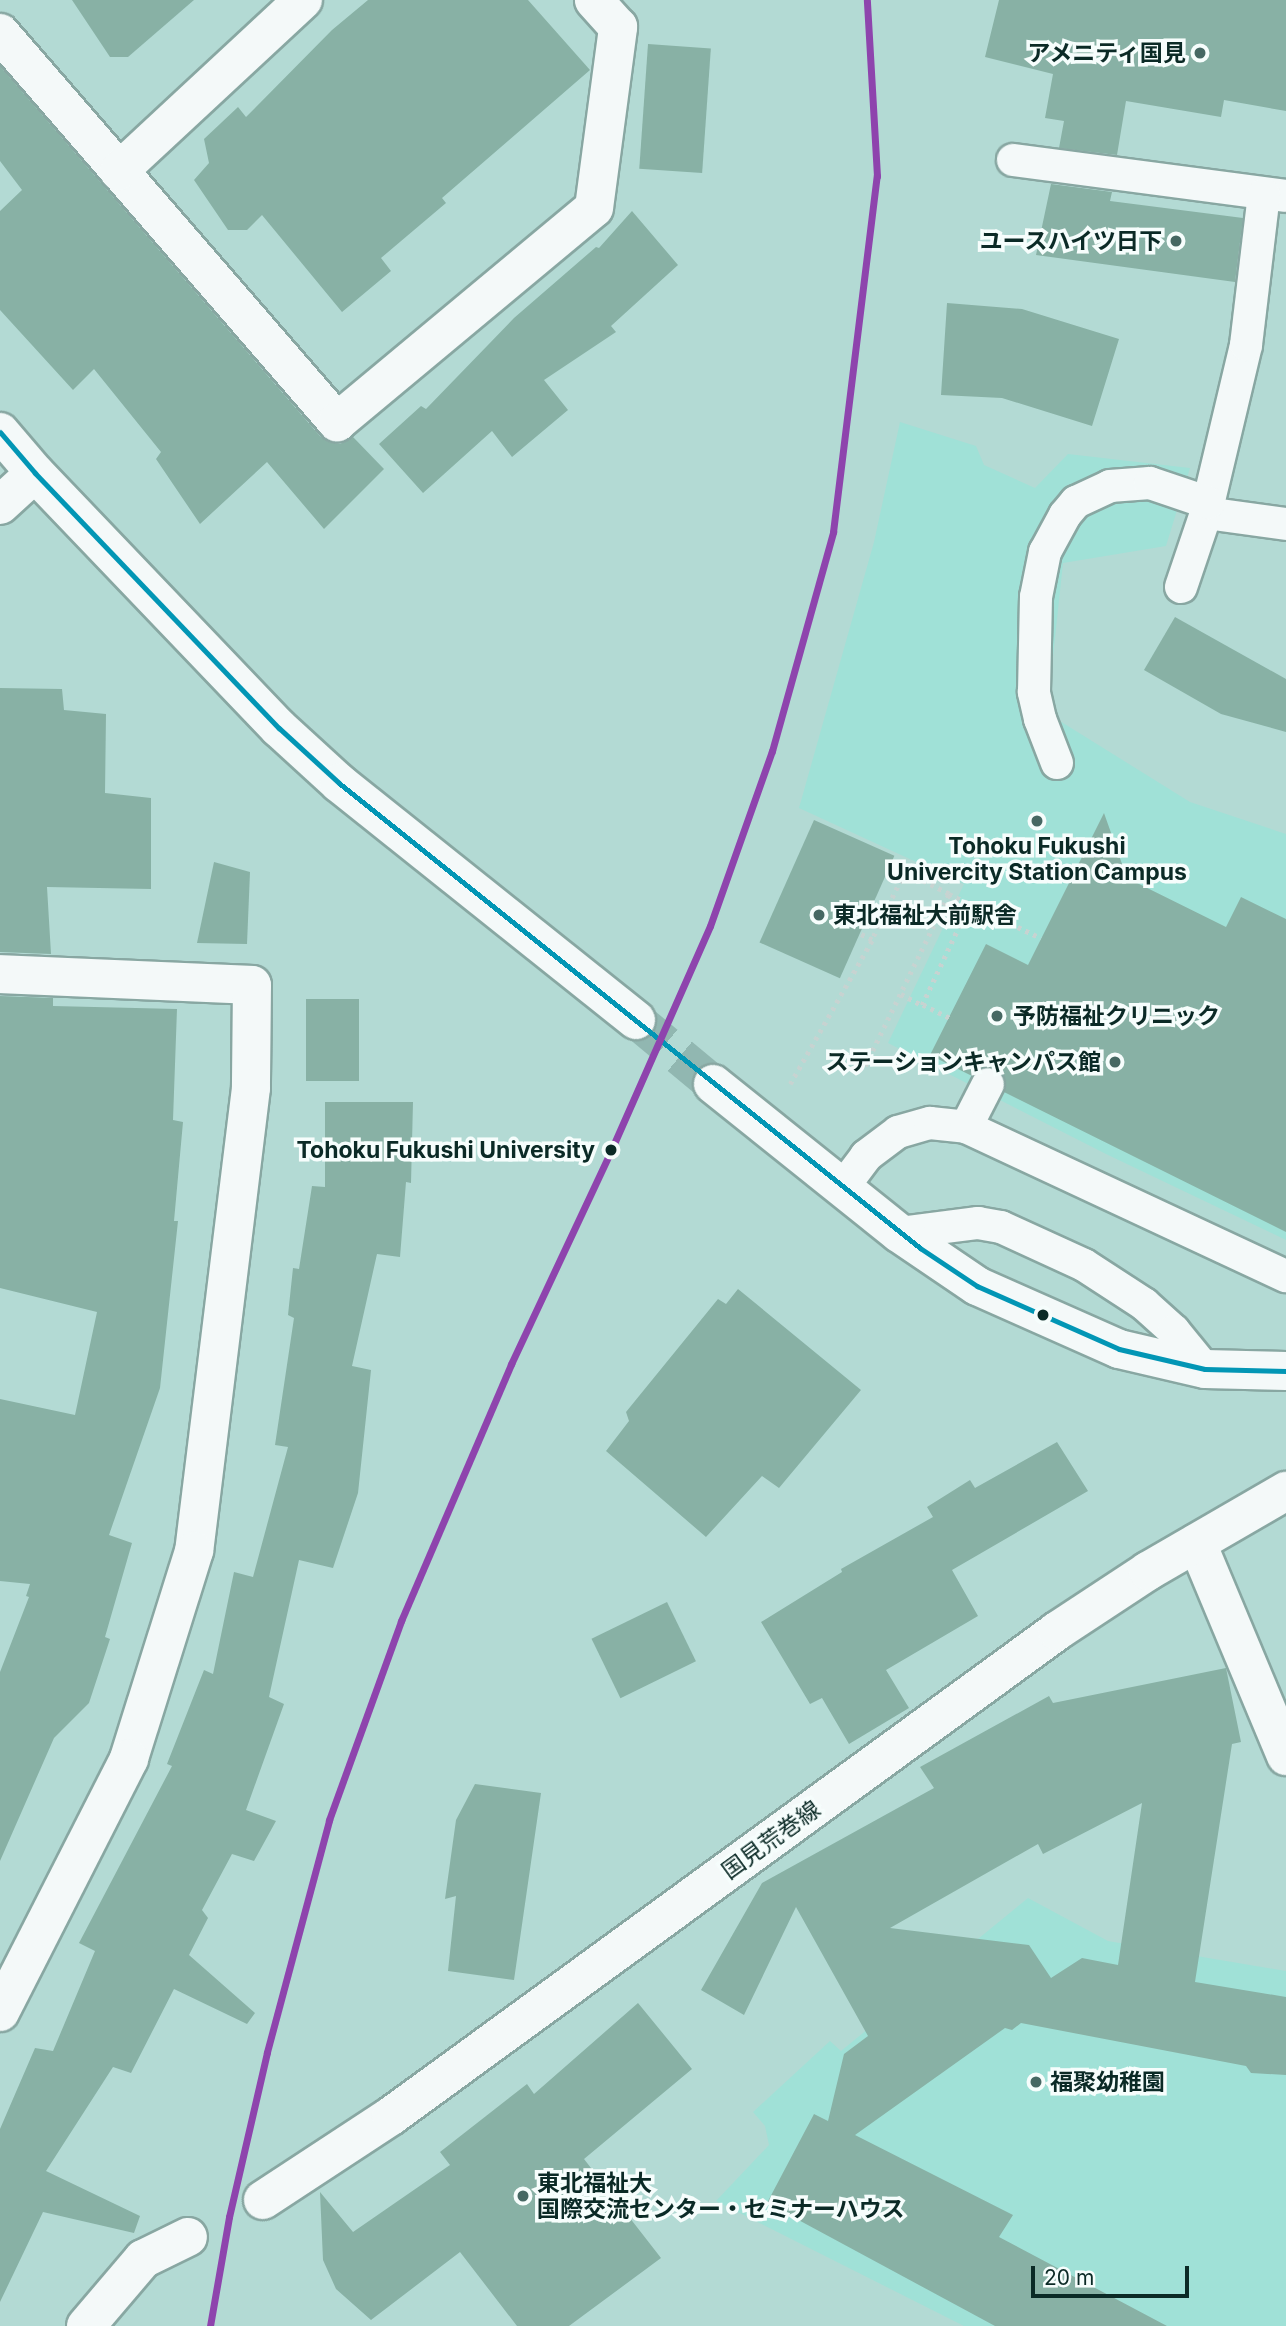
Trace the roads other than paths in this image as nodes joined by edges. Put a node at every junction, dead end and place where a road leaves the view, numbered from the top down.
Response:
1 (303, 0) edge
2 (594, 0) edge
3 (0, 33) edge
4 (1013, 160) dead end
5 (119, 171) junction
6 (1275, 195) edge
7 (0, 432) edge
8 (35, 473) junction
9 (0, 505) edge
10 (1208, 508) junction
11 (1286, 524) edge
12 (1181, 587) dead end
13 (1057, 763) dead end
14 (0, 974) edge
15 (635, 1020) tunnel mouth
16 (713, 1084) tunnel mouth
17 (988, 1084) dead end
18 (965, 1127) junction
19 (843, 1187) junction
20 (899, 1233) junction
21 (1286, 1276) edge
22 (1205, 1369) junction
23 (1286, 1371) edge
24 (1286, 1491) edge
25 (1197, 1543) junction
26 (1286, 1756) edge
27 (8, 1970) edge
28 (0, 2012) edge
29 (263, 2200) dead end
30 (188, 2237) dead end
31 (86, 2326) edge

1 - 5 street
2 - 5 street
3 - 5 street
4 - 6 lane
6 - 10 lane
7 - 8 street
8 - 9 street
8 - 15 street
10 - 11 lane
10 - 12 lane
10 - 13 lane
14 - 27 street
16 - 19 street
17 - 18 lane
18 - 19 lane
18 - 21 lane
19 - 20 street
20 - 22 street
20 - 22 lane
22 - 23 street
24 - 25 street, 国見荒巻線
25 - 26 street
25 - 29 street, 国見荒巻線
27 - 28 street
30 - 31 street

